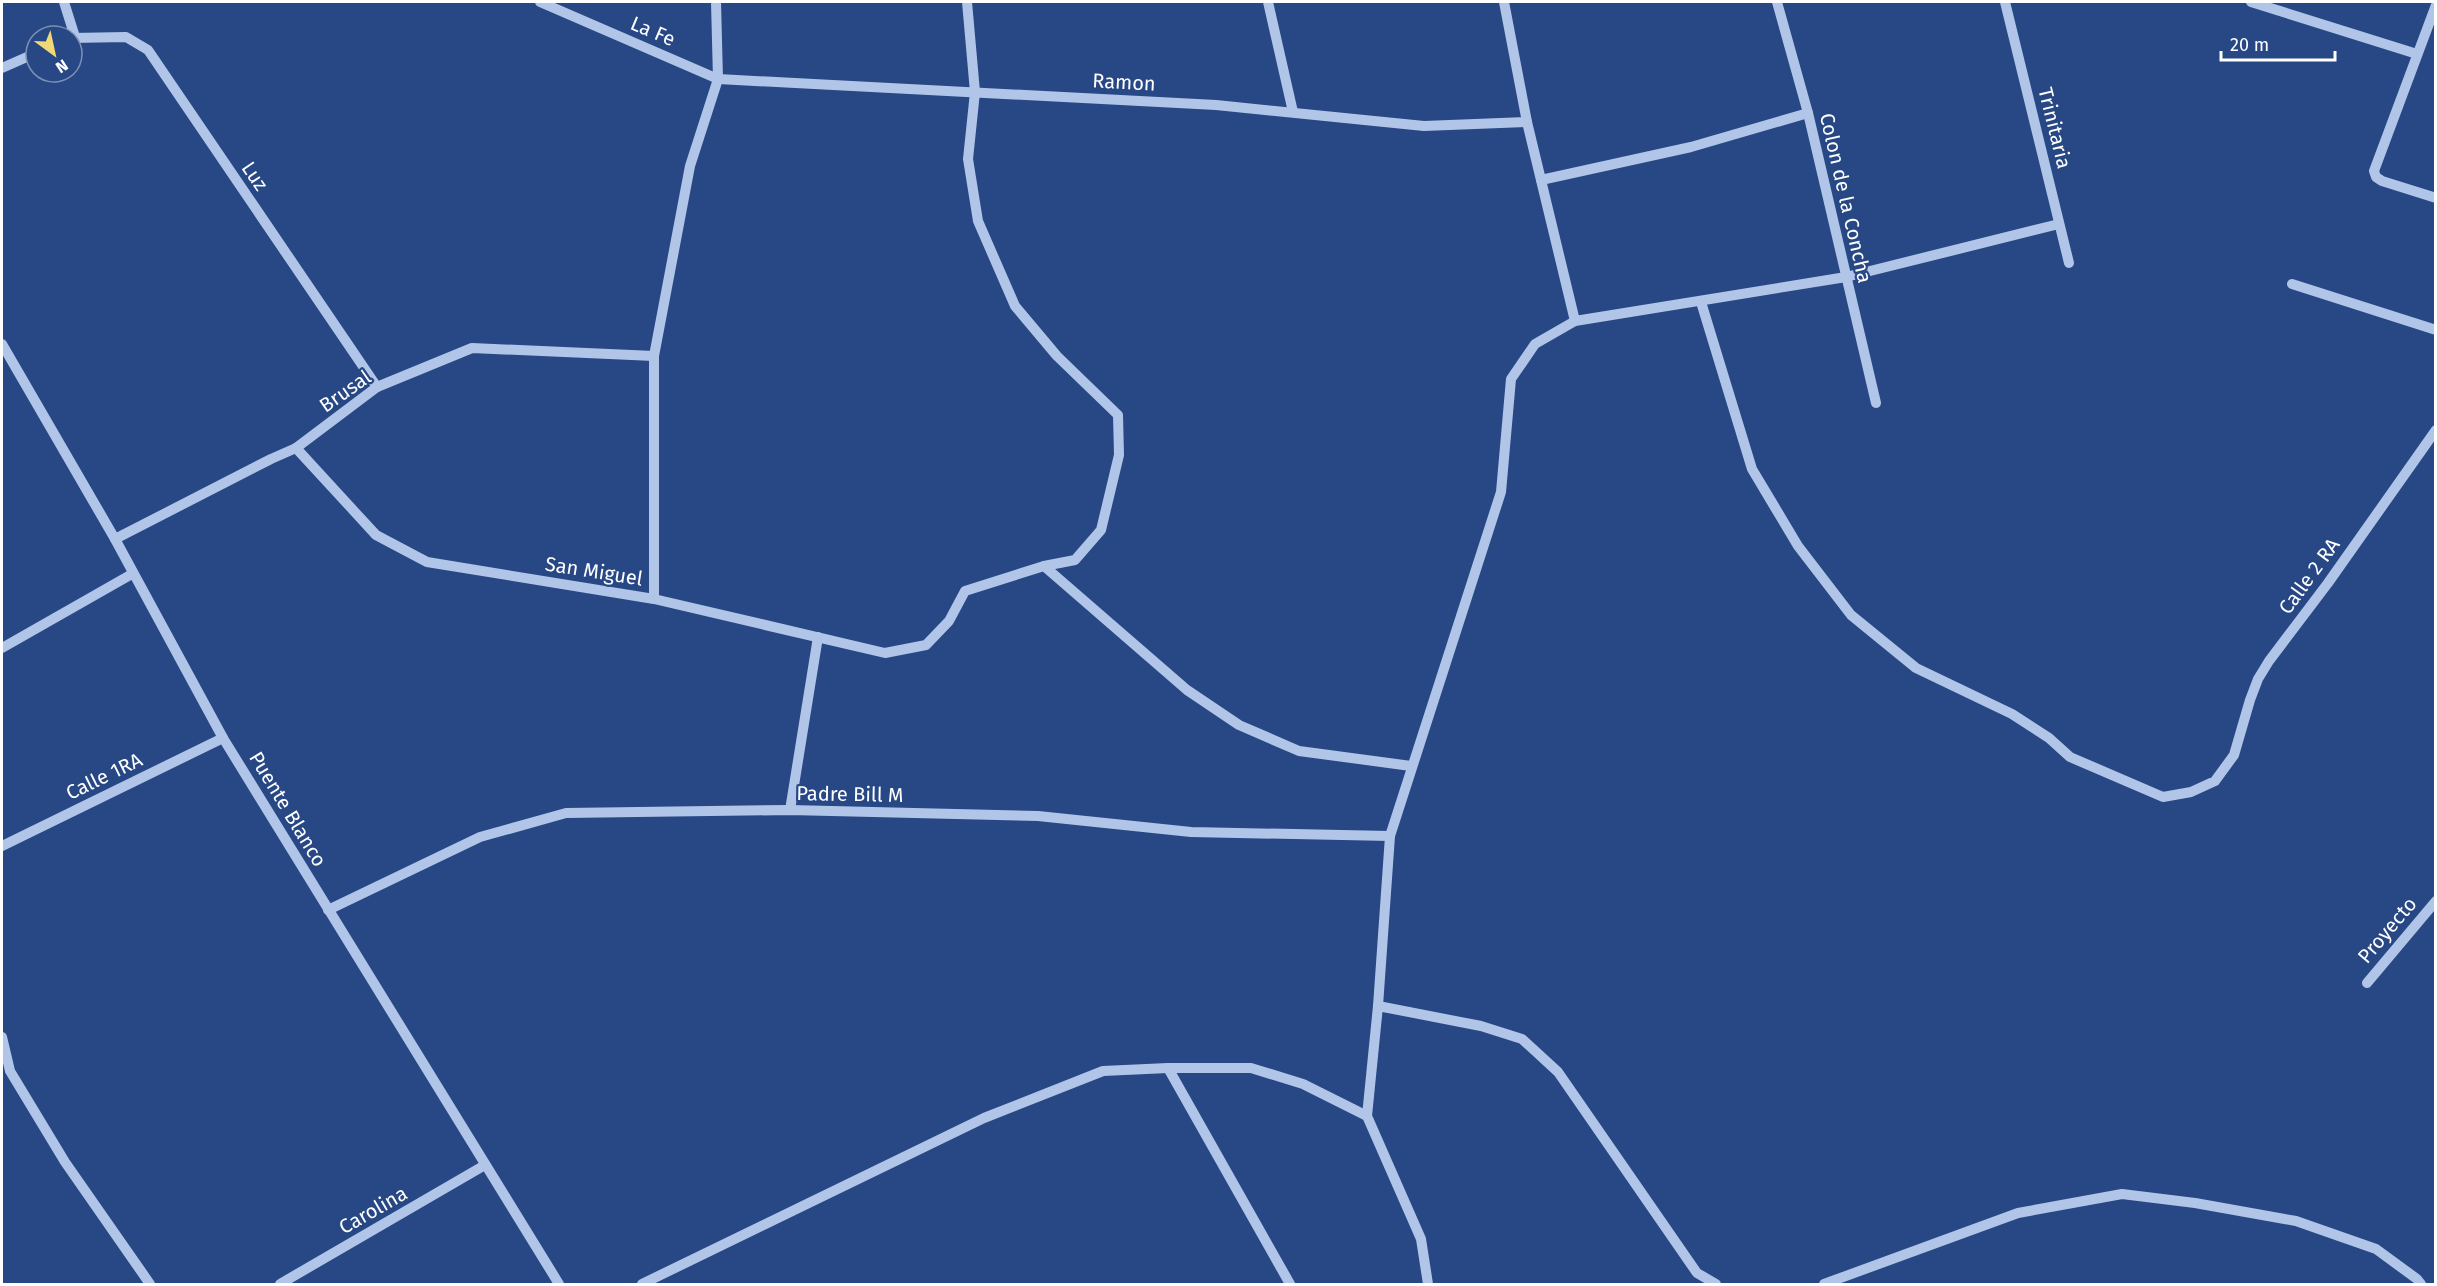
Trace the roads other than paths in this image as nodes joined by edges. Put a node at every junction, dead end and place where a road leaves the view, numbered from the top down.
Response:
1 (64, 2) edge
2 (540, 2) edge
3 (716, 2) edge
4 (967, 2) edge
5 (1268, 2) edge
6 (1504, 2) edge
7 (1777, 2) edge
8 (2005, 2) edge
9 (2251, 2) edge
10 (2436, 5) edge
11 (70, 24) edge
12 (84, 37) edge
13 (2417, 54) junction
14 (24, 58) edge
15 (2, 68) edge
16 (718, 79) junction
17 (975, 92) junction
18 (1293, 112) junction
19 (1808, 113) junction
20 (1527, 122) junction
21 (1541, 180) junction
22 (2436, 198) edge
23 (2059, 224) junction
24 (2069, 263) dead end
25 (1846, 277) junction
26 (2292, 284) dead end
27 (1701, 302) junction
28 (1575, 321) junction
29 (2436, 330) edge
30 (2, 344) edge
31 (654, 356) junction
32 (377, 387) junction
33 (1876, 403) dead end
34 (2436, 430) edge
35 (296, 448) junction
36 (115, 539) junction
37 (1044, 566) junction
38 (132, 574) junction
39 (654, 599) junction
40 (818, 637) junction
41 (2, 648) edge
42 (223, 738) junction
43 (1411, 766) junction
44 (790, 810) junction
45 (1390, 836) junction
46 (2, 846) edge
47 (2436, 901) edge
48 (328, 910) junction
49 (2367, 983) dead end
50 (1378, 1006) junction
51 (2, 1037) edge
52 (1168, 1068) junction
53 (1367, 1116) junction
54 (485, 1165) junction
55 (1840, 1282) edge
56 (150, 1284) edge
57 (280, 1284) edge
58 (559, 1284) edge
59 (642, 1284) edge
60 (1290, 1284) edge
61 (1428, 1284) edge
62 (1716, 1284) edge
63 (1824, 1284) edge
64 (2421, 1284) edge

1 - 11 street
2 - 16 street, La Fe
3 - 16 street
4 - 17 street
5 - 18 street
6 - 20 street
7 - 19 street, Colon de la Concha
8 - 23 street, Trinitaria
9 - 13 street
10 - 13 street
12 - 32 street, Luz
13 - 22 street
14 - 15 street
16 - 17 street, Ramon
16 - 31 street
17 - 18 street, Ramon
17 - 37 street
18 - 20 street, Ramon
19 - 21 street
19 - 25 street, Colon de la Concha
20 - 21 street
21 - 28 street
23 - 24 street, Trinitaria
23 - 25 street
25 - 27 street
25 - 33 street, Colon de la Concha
26 - 29 street
27 - 28 street
27 - 34 street, Calle 2 RA
28 - 43 street
30 - 36 street, Puente Blanco
31 - 32 street, Brusal
31 - 39 street
32 - 35 street, Brusal
35 - 36 street, Brusal
35 - 39 street, San Miguel
36 - 38 street, Puente Blanco
37 - 40 street, San Miguel
37 - 43 street
38 - 41 street
38 - 42 street, Puente Blanco
39 - 40 street, San Miguel
40 - 44 street
42 - 46 street, Calle 1RA
42 - 48 street, Puente Blanco
43 - 45 street
44 - 45 street, Padre Bill M
44 - 48 street, Padre Bill M
45 - 50 street
47 - 49 street, Proyecto
48 - 54 street, Puente Blanco
50 - 53 street
50 - 62 street
51 - 56 street
52 - 53 street
52 - 59 street
52 - 60 street
53 - 61 street
54 - 57 street, Carolina
54 - 58 street, Puente Blanco
55 - 63 street
55 - 64 street

